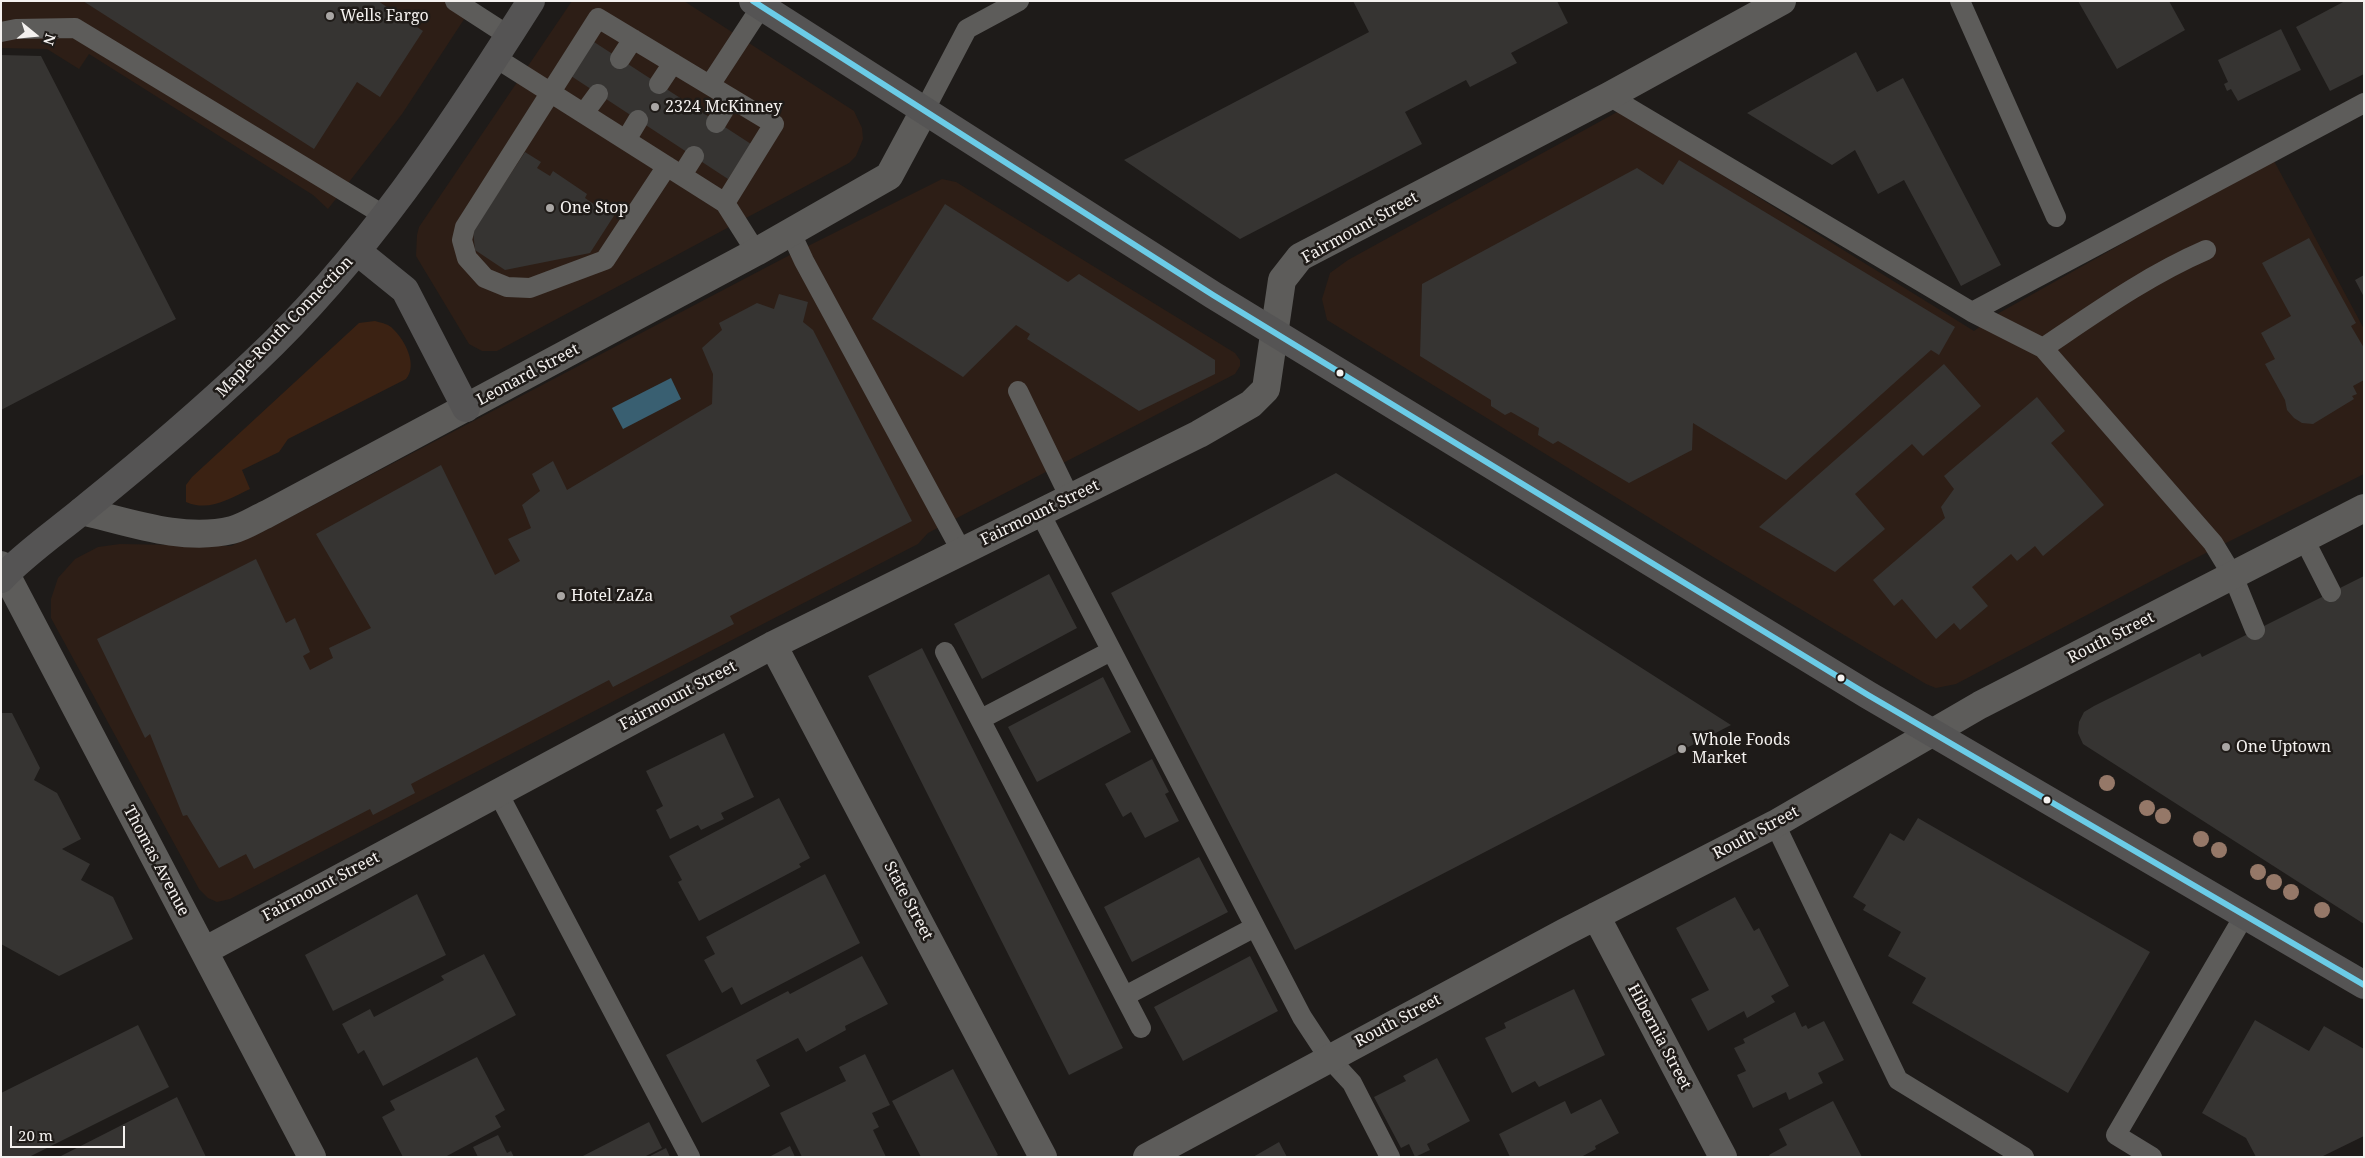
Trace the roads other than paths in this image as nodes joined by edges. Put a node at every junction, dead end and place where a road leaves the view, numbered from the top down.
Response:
1 (455, 1) edge
2 (531, 1) edge
3 (1019, 1) edge
4 (1782, 1) edge
5 (1960, 1) edge
6 (757, 4) edge
7 (1, 32) edge
8 (509, 36) junction
9 (632, 39) junction
10 (496, 58) junction
11 (620, 59) dead end
12 (673, 63) junction
13 (659, 84) dead end
14 (710, 84) junction
15 (550, 93) junction
16 (598, 94) dead end
17 (1609, 96) junction
18 (731, 98) junction
19 (2364, 103) edge
20 (924, 111) junction
21 (584, 113) junction
22 (638, 120) dead end
23 (716, 123) dead end
24 (626, 140) junction
25 (694, 156) dead end
26 (675, 170) junction
27 (725, 203) junction
28 (385, 216) junction
29 (2056, 217) dead end
30 (791, 233) junction
31 (2206, 250) dead end
32 (358, 252) junction
33 (756, 252) junction
34 (1972, 312) junction
35 (1274, 332) junction
36 (2043, 348) junction
37 (1018, 391) dead end
38 (466, 408) junction
39 (1070, 498) junction
40 (2364, 508) edge
41 (82, 511) junction
42 (1040, 513) junction
43 (2304, 539) junction
44 (962, 552) junction
45 (3, 573) edge
46 (2233, 576) junction
47 (2331, 592) dead end
48 (2256, 630) dead end
49 (773, 645) junction
50 (1111, 650) junction
51 (945, 652) dead end
52 (981, 720) junction
53 (1930, 732) junction
54 (498, 793) junction
55 (1776, 824) junction
56 (1596, 916) junction
57 (2244, 916) junction
58 (1255, 927) junction
59 (204, 951) junction
60 (2364, 986) edge
61 (1125, 996) junction
62 (1142, 1028) dead end
63 (1329, 1058) junction
64 (312, 1157) edge
65 (690, 1157) edge
66 (1043, 1157) edge
67 (1147, 1157) edge
68 (1390, 1157) edge
69 (1723, 1157) edge
70 (2024, 1157) edge
71 (2152, 1157) edge

1 - 8 lane
2 - 8 street, Maple-Routh Connection
3 - 20 lane
4 - 17 street, Fairmount Street
5 - 29 lane
6 - 14 lane
6 - 20 street
7 - 28 lane
8 - 10 street, Maple-Routh Connection
9 - 11 lane
9 - 12 lane
9 - 15 lane
10 - 15 lane
10 - 28 street, Maple-Routh Connection
12 - 13 lane
12 - 14 lane
14 - 18 lane
15 - 21 lane
15 - 26 lane
16 - 21 lane
17 - 34 lane
17 - 35 street, Fairmount Street
18 - 23 lane
18 - 27 lane
19 - 34 lane
20 - 30 street, Leonard Street
20 - 35 street
21 - 24 lane
22 - 24 lane
24 - 26 lane
25 - 26 lane
26 - 27 lane
27 - 33 lane
28 - 32 street, Maple-Routh Connection
30 - 33 street, Leonard Street
30 - 44 lane
31 - 36 lane
32 - 38 street
32 - 41 street, Maple-Routh Connection
33 - 38 street, Leonard Street
34 - 36 lane
35 - 39 street, Fairmount Street
35 - 53 street
36 - 46 lane
37 - 39 lane
38 - 41 street, Leonard Street
39 - 42 street, Fairmount Street
40 - 43 street, Routh Street
41 - 45 street, Maple-Routh Connection
42 - 44 street, Fairmount Street
42 - 50 lane
43 - 46 street, Routh Street
43 - 47 lane
44 - 49 street, Fairmount Street
45 - 59 street, Thomas Avenue
46 - 48 lane
46 - 53 street, Routh Street
49 - 54 street, Fairmount Street
49 - 66 street, State Street
50 - 52 lane
50 - 58 lane
51 - 52 lane
52 - 61 lane
53 - 55 street, Routh Street
53 - 57 street
54 - 59 street, Fairmount Street
54 - 65 lane
55 - 56 street, Routh Street
55 - 70 lane
56 - 63 street, Routh Street
56 - 69 street, Hibernia Street
57 - 60 street
57 - 71 lane
58 - 61 lane
58 - 63 lane
59 - 64 street, Thomas Avenue
61 - 62 lane
63 - 67 street, Routh Street
63 - 68 lane

